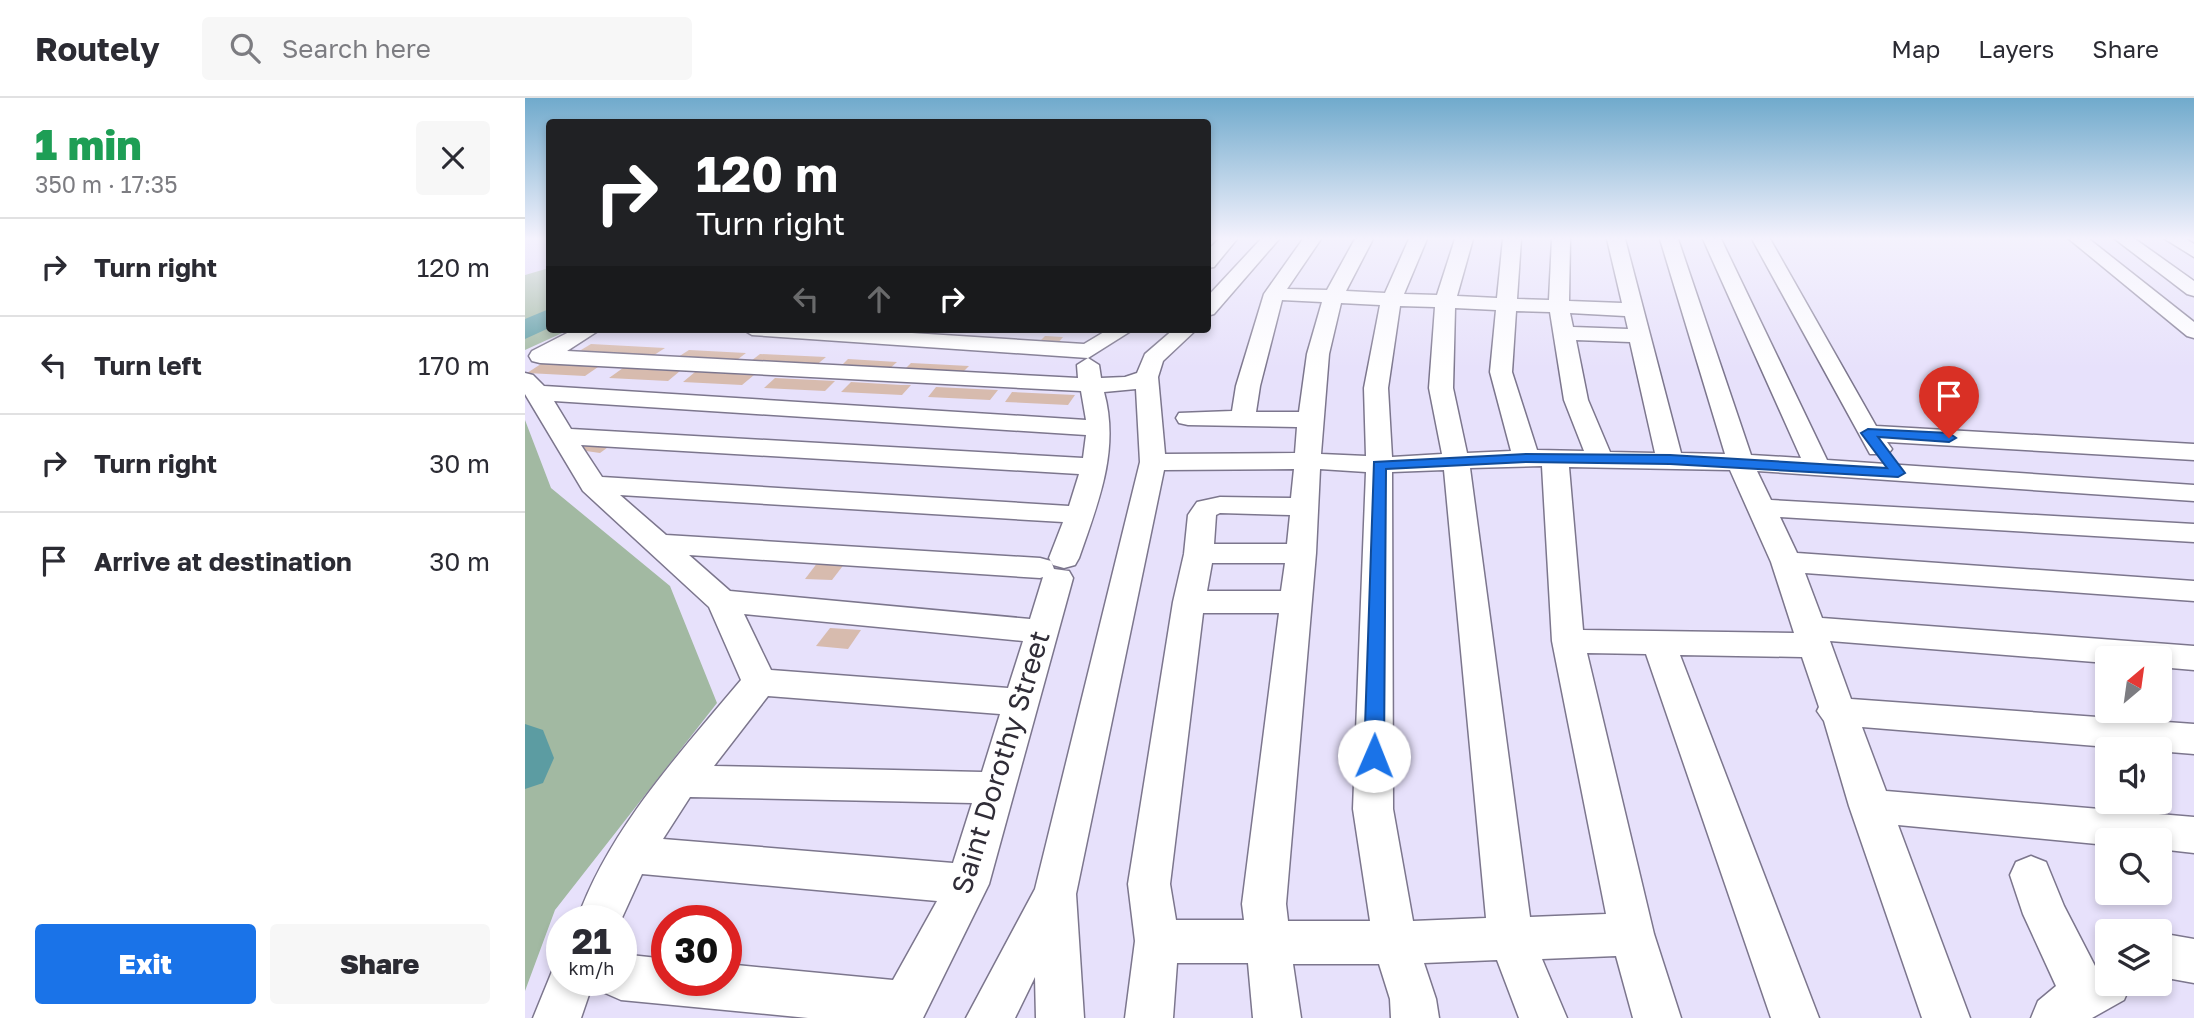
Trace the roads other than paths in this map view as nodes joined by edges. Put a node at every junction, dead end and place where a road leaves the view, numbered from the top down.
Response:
1 (1232, 282) edge
2 (1283, 282) edge
3 (1341, 282) edge
4 (1399, 282) edge
5 (1451, 282) edge
6 (1507, 282) edge
7 (1560, 282) edge
8 (1626, 282) edge
9 (1683, 282) edge
10 (1732, 282) edge
11 (1785, 282) edge
12 (2132, 282) edge
13 (1275, 294) junction
14 (1333, 298) junction
15 (1391, 301) junction
16 (1445, 303) junction
17 (1211, 305) edge
18 (1505, 305) junction
19 (1559, 307) junction
20 (1632, 310) junction
21 (2194, 332) edge
22 (586, 333) edge
23 (813, 333) edge
24 (1117, 333) edge
25 (1182, 333) edge
26 (1564, 333) junction
27 (1638, 336) junction
28 (1087, 351) junction
29 (532, 375) edge
30 (1147, 377) junction
31 (1089, 385) junction
32 (1188, 418) dead end
33 (1243, 419) junction
34 (1310, 420) junction
35 (1099, 428) junction
36 (1868, 433) junction
37 (563, 436) junction
38 (2194, 452) edge
39 (1541, 458) junction
40 (1600, 460) junction
41 (1670, 460) junction
42 (1309, 461) junction
43 (1153, 462) junction
44 (1456, 462) junction
45 (1740, 462) junction
46 (1379, 465) junction
47 (1094, 467) junction
48 (1818, 467) junction
49 (1898, 473) junction
50 (593, 485) junction
51 (2161, 491) junction
52 (2194, 493) edge
53 (1303, 507) junction
54 (1761, 508) junction
55 (1080, 515) junction
56 (2194, 528) edge
57 (2194, 533) edge
58 (660, 544) junction
59 (1301, 553) junction
60 (1199, 554) junction
61 (1786, 562) junction
62 (1054, 568) junction
63 (2194, 591) edge
64 (722, 601) junction
65 (1189, 602) junction
66 (1294, 602) junction
67 (1040, 631) junction
68 (1810, 637) junction
69 (1568, 641) junction
70 (1658, 641) junction
71 (2194, 658) edge
72 (759, 682) junction
73 (1019, 702) junction
74 (1835, 711) junction
75 (2194, 739) edge
76 (680, 781) junction
77 (998, 788) junction
78 (1869, 806) junction
79 (2194, 835) edge
80 (630, 855) junction
81 (2031, 875) dead end
82 (968, 884) junction
83 (1055, 894) junction
84 (606, 905) edge
85 (1632, 934) junction
86 (1271, 940) junction
87 (1157, 941) junction
88 (1513, 941) junction
89 (1395, 943) junction
90 (2172, 957) edge
91 (2194, 961) edge
92 (637, 979) edge
93 (566, 996) edge
94 (2083, 998) edge
95 (901, 1011) edge
96 (557, 1018) edge
97 (990, 1018) edge
98 (1060, 1018) edge
99 (1149, 1018) edge
100 (1277, 1018) edge
101 (1415, 1018) edge
102 (1543, 1018) edge
103 (1657, 1018) edge
104 (1795, 1018) edge
105 (1946, 1018) edge

1 - 17 street
2 - 13 street
3 - 14 street
4 - 15 street
5 - 16 street
6 - 18 street
7 - 19 street
8 - 20 street
9 - 45 street
10 - 48 street
11 - 36 street
12 - 21 street
13 - 14 street
13 - 33 street
14 - 15 street
14 - 34 street
15 - 16 street
15 - 46 street
16 - 18 street
16 - 44 street
18 - 19 street
18 - 39 street
19 - 20 street
19 - 26 street
20 - 27 street
22 - 29 street
23 - 28 street
24 - 28 street
25 - 30 street
26 - 27 street
26 - 40 street
27 - 41 street
28 - 31 street, Saint Dorothy Street
29 - 31 street
29 - 35 street
29 - 37 street
30 - 31 street
30 - 43 street
31 - 35 street, Saint Dorothy Street
32 - 33 street
33 - 34 street
34 - 42 street
35 - 47 street, Saint Dorothy Street
36 - 38 street
36 - 49 street
37 - 47 street
37 - 50 street
39 - 40 street
39 - 44 street
39 - 69 street
40 - 41 street
41 - 45 street
42 - 43 street
42 - 46 street
42 - 53 street
43 - 83 street
44 - 46 street
44 - 88 street
45 - 48 street
45 - 54 street
46 - 89 street
47 - 55 street, Saint Dorothy Street
48 - 49 street
49 - 51 street
50 - 55 street
50 - 58 street
51 - 52 street
51 - 56 street
53 - 59 street
53 - 60 street
54 - 57 street
54 - 61 street
55 - 62 street, Saint Dorothy Street
58 - 62 street
58 - 64 street
59 - 60 street
59 - 66 street
60 - 65 street
61 - 63 street
61 - 68 street
62 - 67 street, Saint Dorothy Street
64 - 67 street
64 - 72 street
65 - 66 street
65 - 87 street
66 - 86 street
67 - 73 street, Saint Dorothy Street
68 - 70 street
68 - 71 street
68 - 74 street
69 - 70 street
69 - 85 street
70 - 104 street
72 - 73 street
72 - 76 street
73 - 77 street, Saint Dorothy Street
74 - 75 street
74 - 78 street
76 - 77 street
76 - 80 street
77 - 82 street, Saint Dorothy Street
78 - 79 street
78 - 105 street
80 - 82 street
80 - 84 street
81 - 94 street
82 - 95 street, Saint Dorothy Street
83 - 97 street
83 - 98 street
85 - 88 street
85 - 103 street
86 - 87 street
86 - 89 street
86 - 100 street
87 - 99 street
88 - 89 street
88 - 102 street
89 - 101 street
90 - 91 street
92 - 95 street
93 - 96 street

